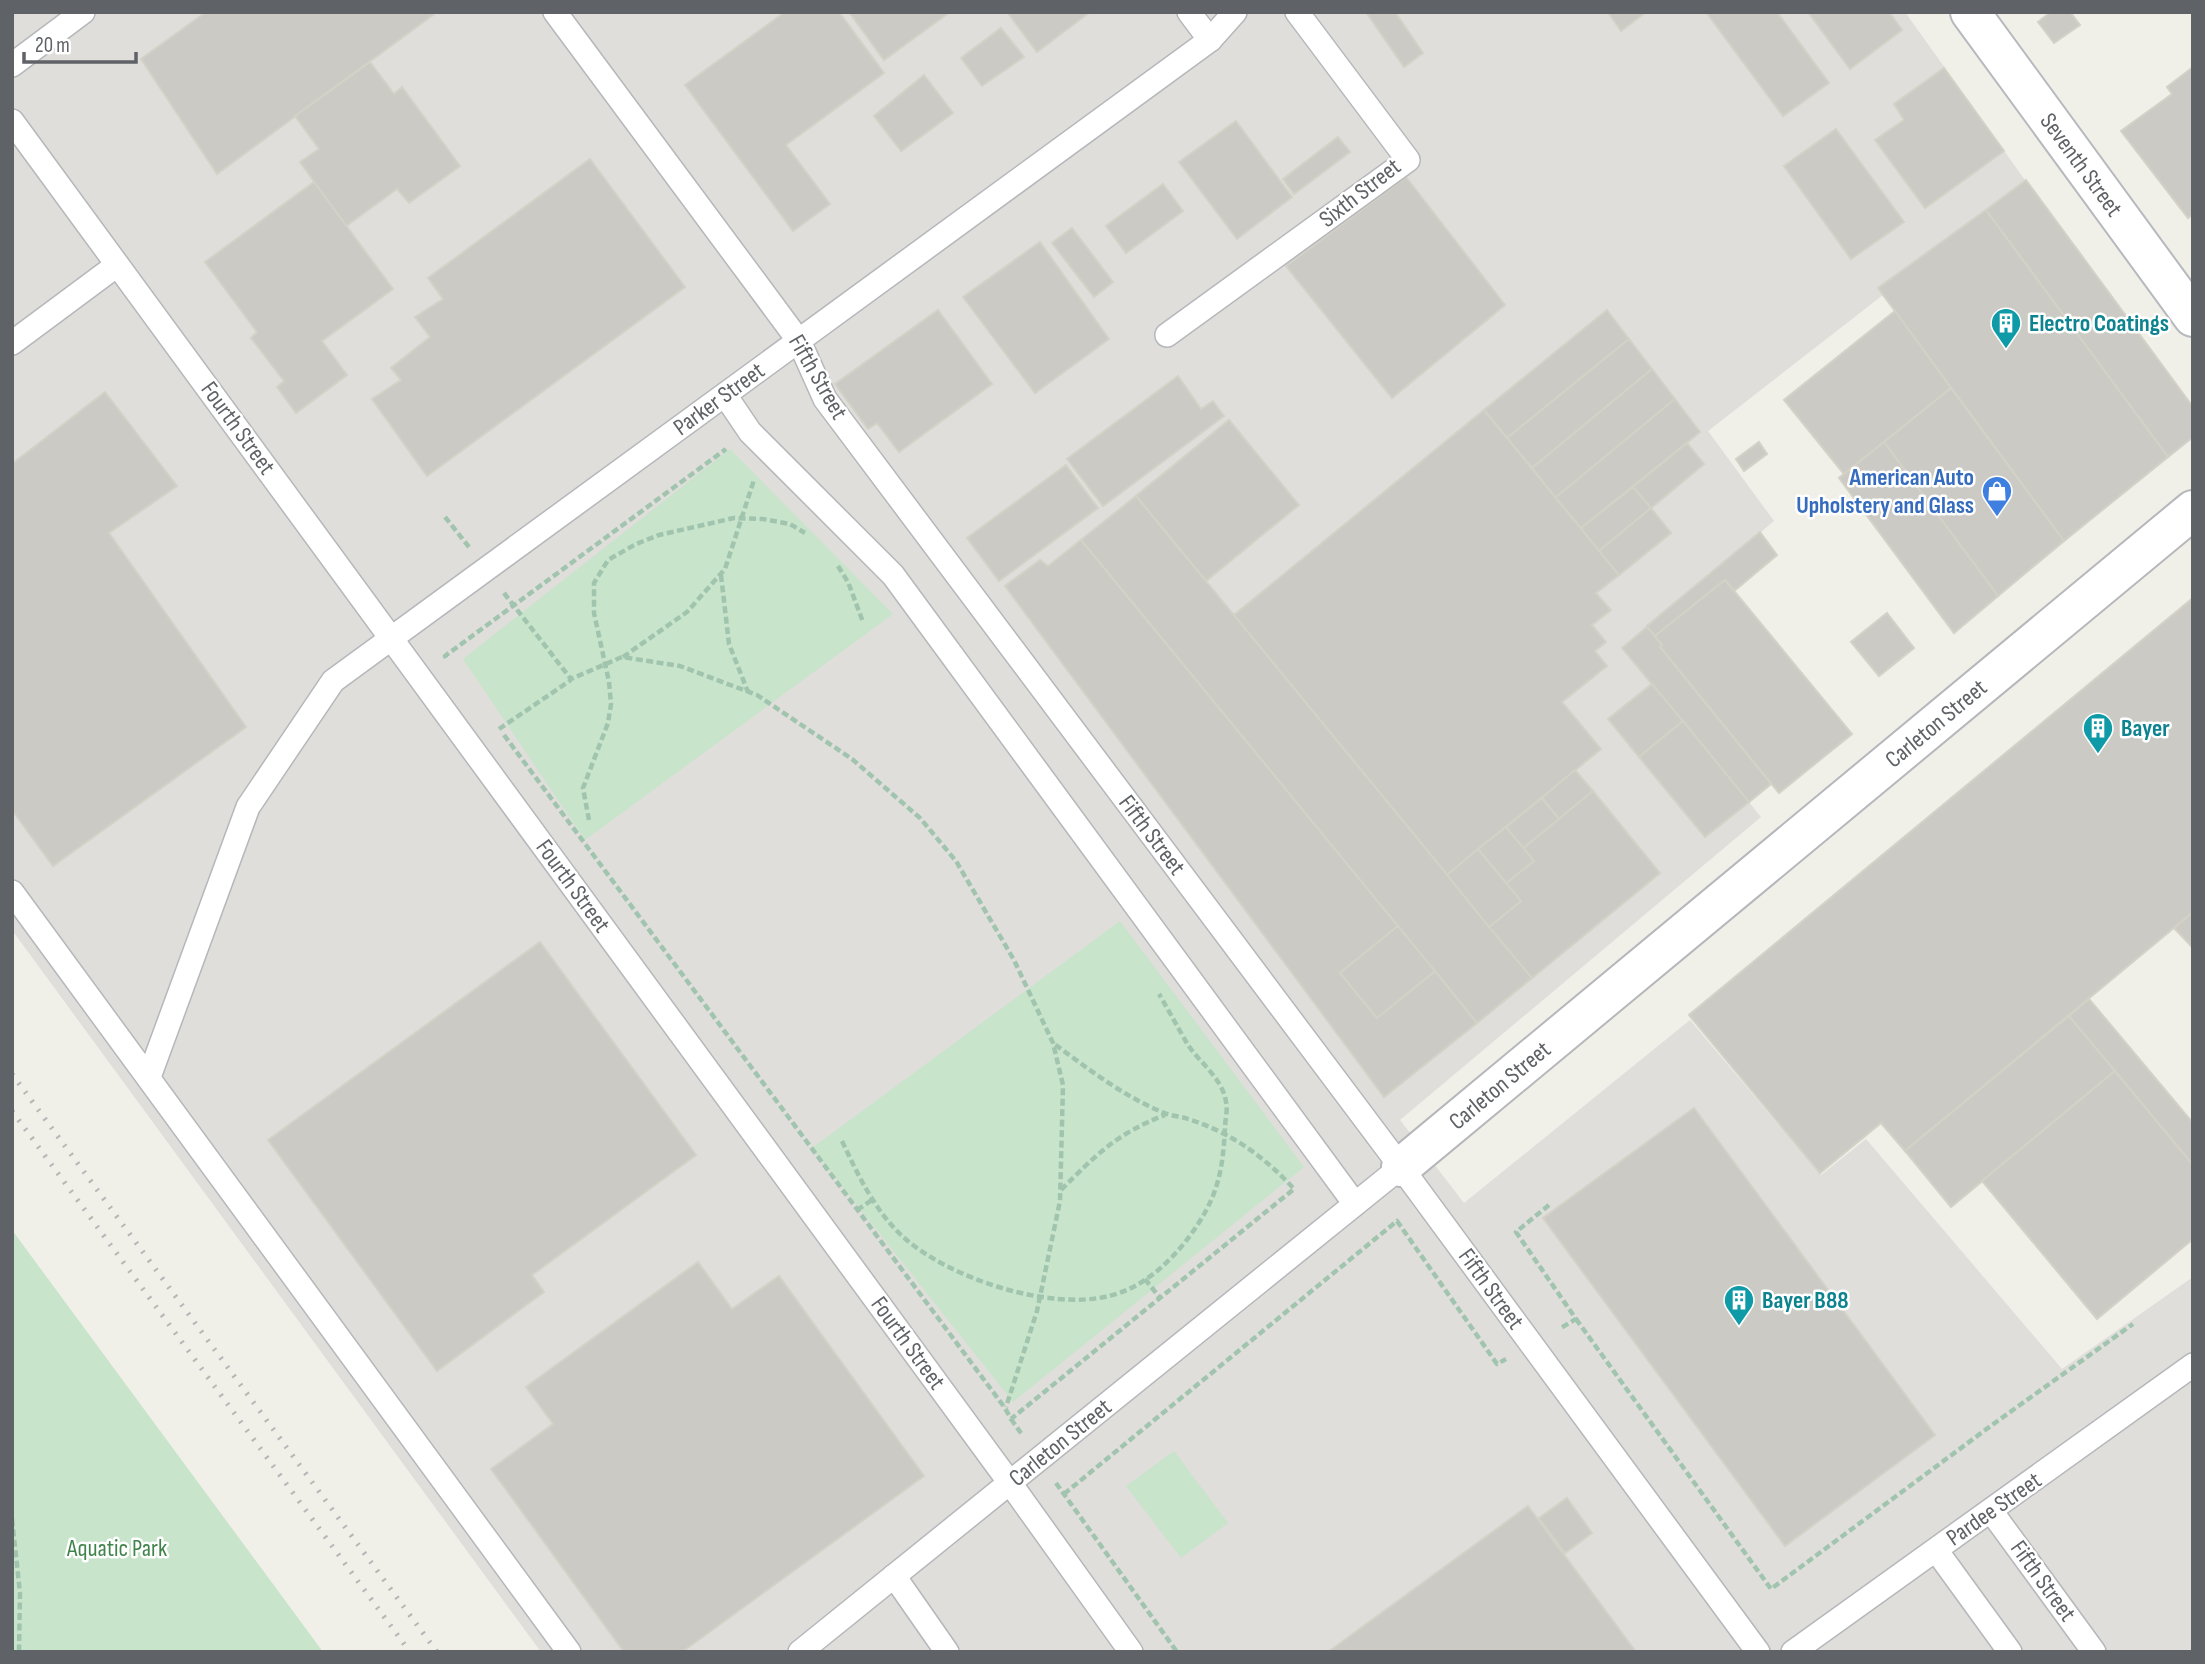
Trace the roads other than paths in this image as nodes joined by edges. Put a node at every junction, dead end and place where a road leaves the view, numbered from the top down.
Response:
1 (83, 12) edge
2 (555, 12) edge
3 (1189, 12) edge
4 (1235, 12) edge
5 (1297, 12) edge
6 (1970, 12) edge
7 (1210, 40) junction
8 (12, 65) edge
9 (12, 121) edge
10 (117, 265) junction
11 (2193, 317) edge
12 (1167, 335) dead end
13 (799, 341) junction
14 (12, 343) edge
15 (725, 395) junction
16 (2193, 510) edge
17 (392, 639) junction
18 (12, 892) edge
19 (149, 1077) junction
20 (1401, 1167) junction
21 (1355, 1204) junction
22 (2193, 1365) edge
23 (1010, 1483) junction
24 (1991, 1511) junction
25 (1936, 1550) junction
26 (894, 1576) junction
27 (569, 1652) edge
28 (800, 1652) edge
29 (947, 1652) edge
30 (1131, 1652) edge
31 (1758, 1652) edge
32 (1793, 1652) edge
33 (2010, 1652) edge
34 (2094, 1652) edge

1 - 8 lane
2 - 13 lane, Fifth Street
3 - 7 lane
4 - 7 lane, Parker Street
5 - 12 lane, Sixth Street
6 - 11 street, Seventh Street
7 - 13 lane, Parker Street
9 - 10 lane, Fourth Street
10 - 14 lane
10 - 17 lane, Fourth Street
13 - 15 lane, Parker Street
13 - 20 lane, Fifth Street
15 - 17 lane, Parker Street
15 - 21 lane
16 - 20 street, Carleton Street
17 - 19 lane, Parker Street
17 - 23 lane, Fourth Street
18 - 19 lane
19 - 27 lane
20 - 21 lane, Carleton Street
20 - 31 lane, Fifth Street
21 - 23 lane, Carleton Street
22 - 24 lane, Pardee Street
23 - 26 lane, Carleton Street
23 - 30 lane, Fourth Street
24 - 25 lane, Pardee Street
24 - 34 lane, Fifth Street
25 - 32 lane, Pardee Street
25 - 33 lane
26 - 28 lane, Carleton Street
26 - 29 lane

